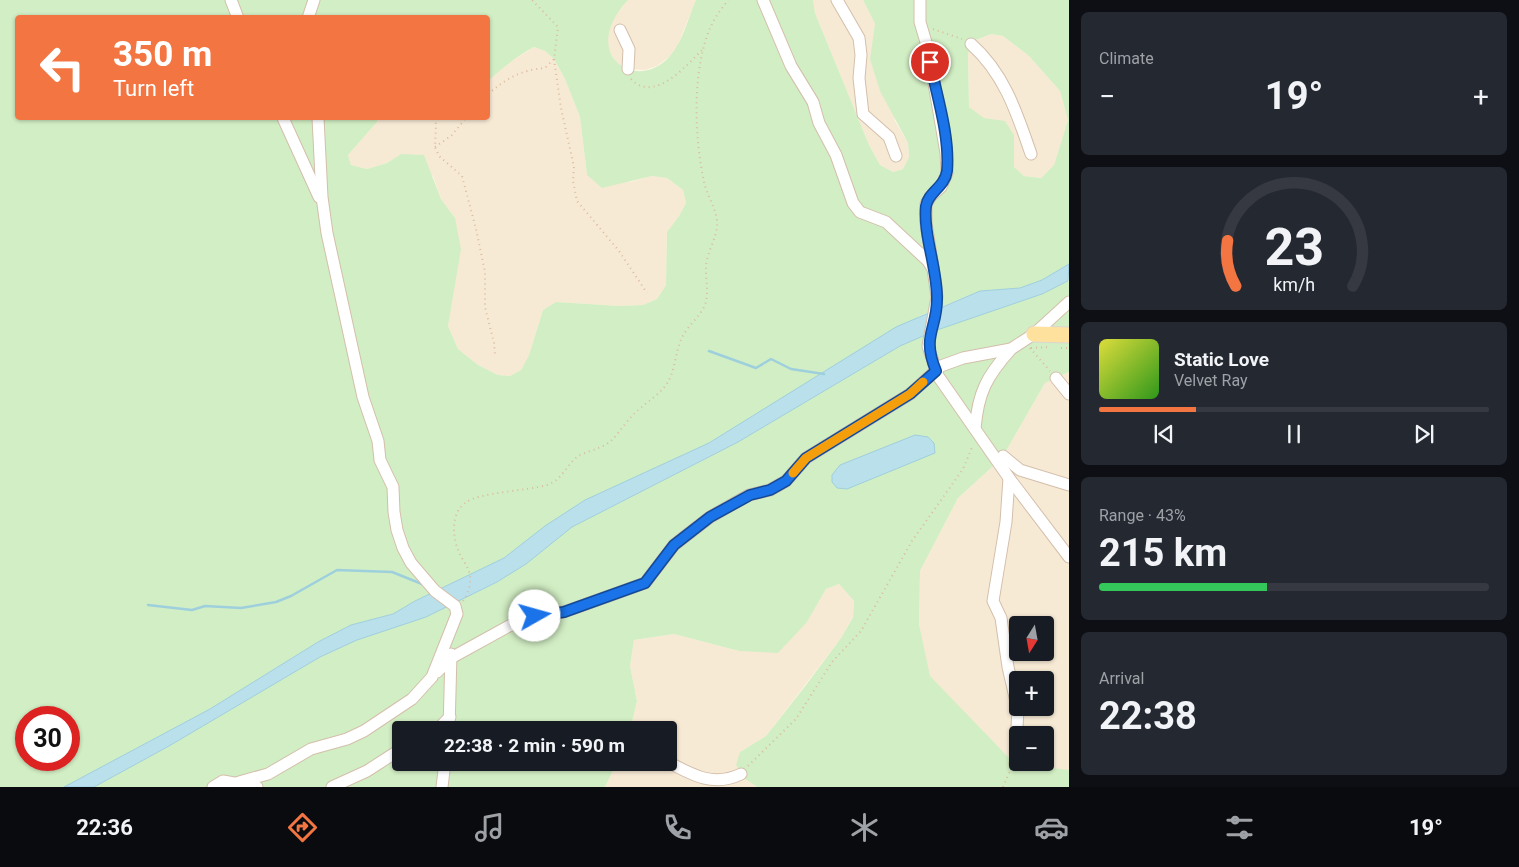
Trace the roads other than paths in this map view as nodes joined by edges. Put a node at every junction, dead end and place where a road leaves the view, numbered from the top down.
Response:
1 (231, 0) edge
2 (314, 0) edge
3 (763, 0) edge
4 (837, 0) edge
5 (920, 0) edge
6 (237, 15) edge
7 (309, 15) edge
8 (620, 30) dead end
9 (972, 44) road end
10 (628, 69) road end
11 (284, 120) edge
12 (318, 120) edge
13 (1030, 154) dead end
14 (896, 156) dead end
15 (323, 208) junction
16 (933, 269) junction
17 (1069, 302) edge
18 (1034, 334) junction
19 (1069, 335) edge
20 (1011, 349) junction
21 (936, 371) junction
22 (1056, 378) road end
23 (1069, 394) edge
24 (975, 429) junction
25 (1002, 456) dead end
26 (1009, 478) junction
27 (1069, 486) edge
28 (1069, 556) edge
29 (452, 630) junction
30 (451, 658) junction
31 (432, 677) junction
32 (450, 721) edge
33 (1017, 726) edge
34 (392, 756) edge
35 (677, 766) edge
36 (445, 771) edge
37 (741, 774) road end
38 (238, 782) junction
39 (729, 785) edge
40 (214, 787) edge
41 (257, 787) edge
42 (332, 787) edge
43 (442, 787) edge

1 - 6 street
2 - 7 street
3 - 16 street
4 - 14 street
5 - 16 street
8 - 10 street
9 - 13 street
11 - 15 street
12 - 15 street
15 - 29 street
16 - 21 street
17 - 18 street
18 - 19 main road
18 - 20 street
20 - 21 street
20 - 24 street
21 - 24 street
21 - 30 street
22 - 23 street
24 - 26 street
25 - 27 street
26 - 28 street
26 - 33 street
29 - 30 street
29 - 31 street
30 - 31 street
30 - 32 street
31 - 38 street
34 - 42 street
35 - 39 street
36 - 43 street
37 - 39 street
38 - 40 street
38 - 41 street

